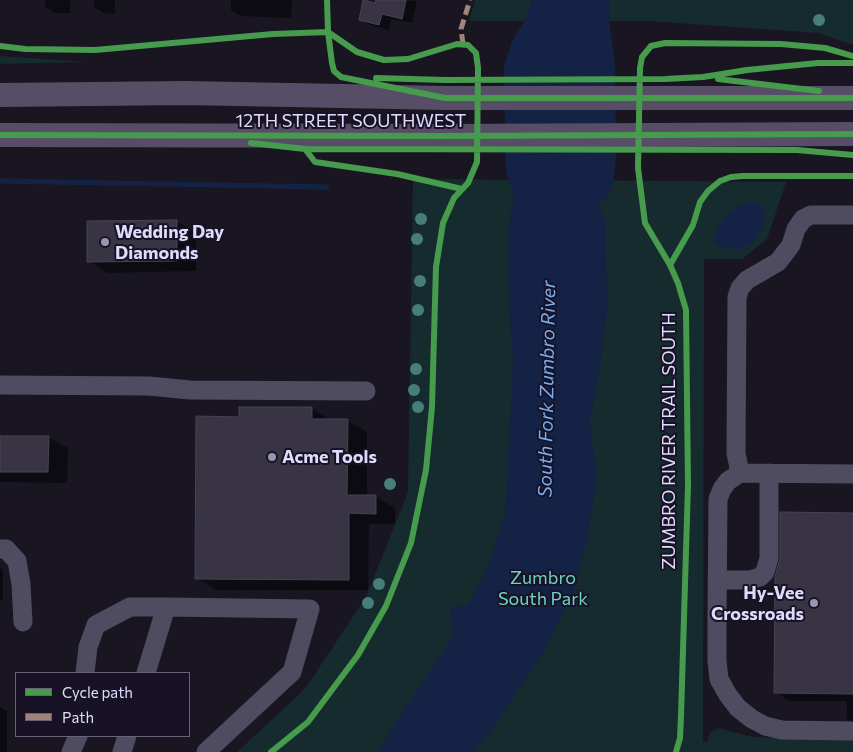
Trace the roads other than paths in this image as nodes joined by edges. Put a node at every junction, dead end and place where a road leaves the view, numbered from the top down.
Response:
1 (0, 95) edge
2 (853, 98) edge
3 (853, 134) edge
4 (7, 136) edge
5 (853, 215) edge
6 (0, 385) edge
7 (366, 391) dead end
8 (740, 473) junction
9 (770, 473) junction
10 (853, 474) edge
11 (0, 549) edge
12 (717, 580) junction
13 (166, 607) junction
14 (23, 622) dead end
15 (85, 672) edge
16 (146, 672) edge
17 (853, 731) edge
18 (78, 737) edge
19 (127, 737) edge
20 (71, 752) edge
21 (122, 752) edge
22 (206, 752) edge

1 - 2 main road, 12TH STREET SOUTHWEST
3 - 4 main road, 12TH STREET SOUTHWEST
5 - 8 street
6 - 7 street
8 - 9 street
8 - 12 street
9 - 10 street
9 - 12 street
11 - 14 street
12 - 17 street
13 - 15 street
13 - 16 street
13 - 22 street
18 - 20 street
19 - 21 street

